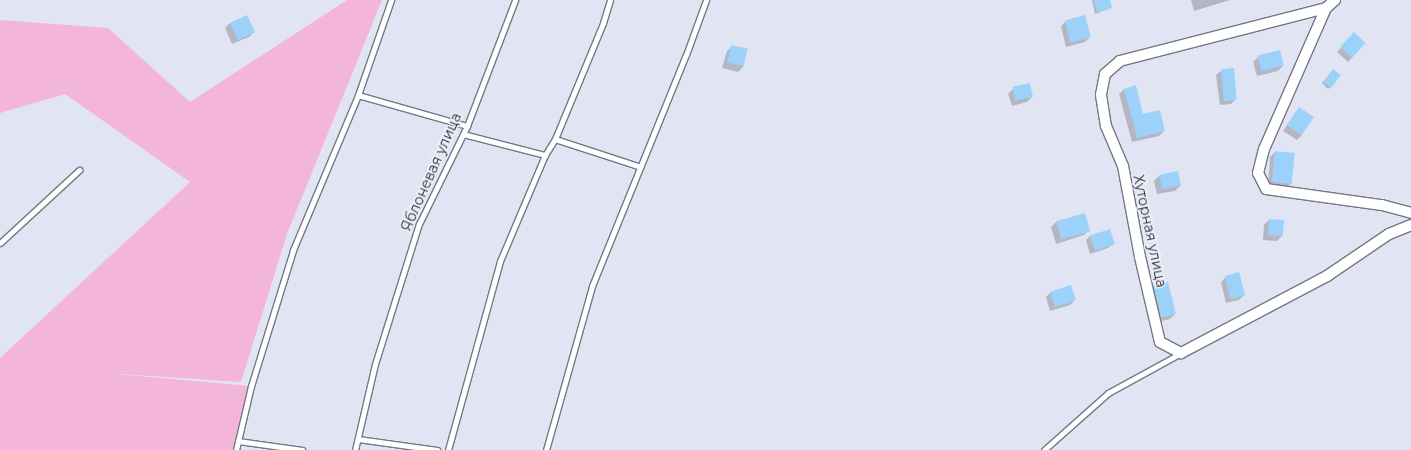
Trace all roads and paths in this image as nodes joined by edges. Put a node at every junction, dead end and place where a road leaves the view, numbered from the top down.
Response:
1 (390, 0) edge
2 (515, 0) edge
3 (610, 0) edge
4 (706, 0) edge
5 (1335, 0) edge
6 (1326, 8) junction
7 (358, 95) junction
8 (466, 126) junction
9 (463, 134) junction
10 (555, 140) junction
11 (545, 155) junction
12 (641, 167) junction
13 (79, 170) dead end
14 (1411, 213) edge
15 (1411, 225) edge
16 (0, 243) edge
17 (1181, 353) junction
18 (358, 439) junction
19 (238, 441) junction
20 (236, 450) edge
21 (302, 450) edge
22 (355, 450) edge
23 (437, 450) edge
24 (448, 450) edge
25 (546, 450) edge
26 (1044, 450) edge

1 - 7 lane
2 - 8 lane, Яблоневая улица
3 - 10 lane
4 - 12 lane
5 - 6 street
6 - 14 street
6 - 17 street, Хуторная улица
7 - 8 lane
7 - 19 lane
8 - 9 lane, Яблоневая улица
9 - 11 lane
9 - 18 lane, Яблоневая улица
10 - 11 lane
10 - 12 lane
11 - 24 lane
12 - 25 lane
13 - 16 lane
15 - 17 street
17 - 26 lane
18 - 22 lane, Яблоневая улица
18 - 23 lane
19 - 20 lane
19 - 21 lane

